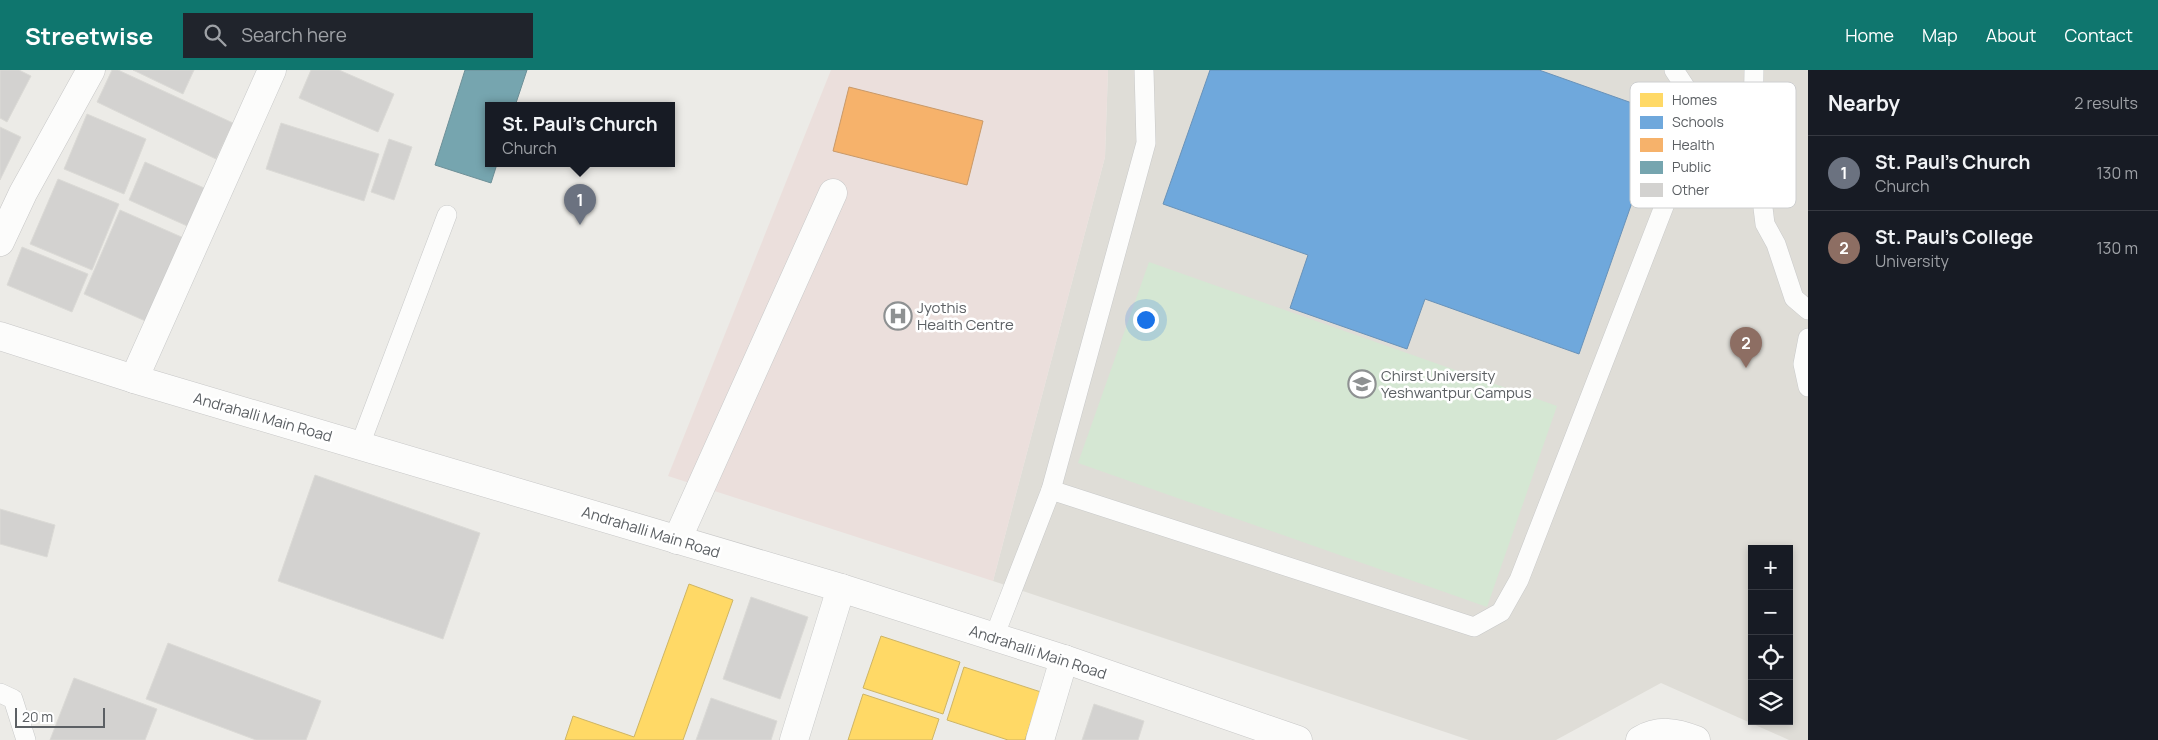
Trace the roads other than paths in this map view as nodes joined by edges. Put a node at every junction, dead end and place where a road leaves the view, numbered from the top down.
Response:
1 (91, 70) edge
2 (272, 70) edge
3 (1144, 70) edge
4 (1674, 70) edge
5 (1682, 82) edge
6 (833, 193) dead end
7 (1664, 208) edge
8 (1764, 208) edge
9 (447, 215) dead end
10 (0, 242) edge
11 (1808, 310) edge
12 (0, 336) edge
13 (1808, 338) edge
14 (134, 378) junction
15 (1808, 387) edge
16 (360, 446) junction
17 (1051, 490) junction
18 (677, 540) junction
19 (841, 588) junction
20 (994, 637) junction
21 (1064, 659) junction
22 (0, 693) edge
23 (1667, 736) edge
24 (26, 740) edge
25 (794, 740) edge
26 (1040, 740) edge
27 (1298, 740) edge
28 (1640, 740) edge
29 (1696, 740) edge

1 - 10 main road
2 - 14 main road
3 - 17 lane
4 - 5 lane
6 - 18 main road
7 - 17 lane
8 - 11 lane
9 - 16 lane
12 - 14 main road, Andrahalli Main Road
13 - 15 lane
14 - 16 main road, Andrahalli Main Road
16 - 18 main road, Andrahalli Main Road
17 - 20 lane
18 - 19 main road, Andrahalli Main Road
19 - 20 main road, Andrahalli Main Road
19 - 25 main road
20 - 21 main road, Andrahalli Main Road
21 - 26 main road
21 - 27 main road, Andrahalli Main Road
22 - 24 lane
23 - 28 main road
23 - 29 main road

